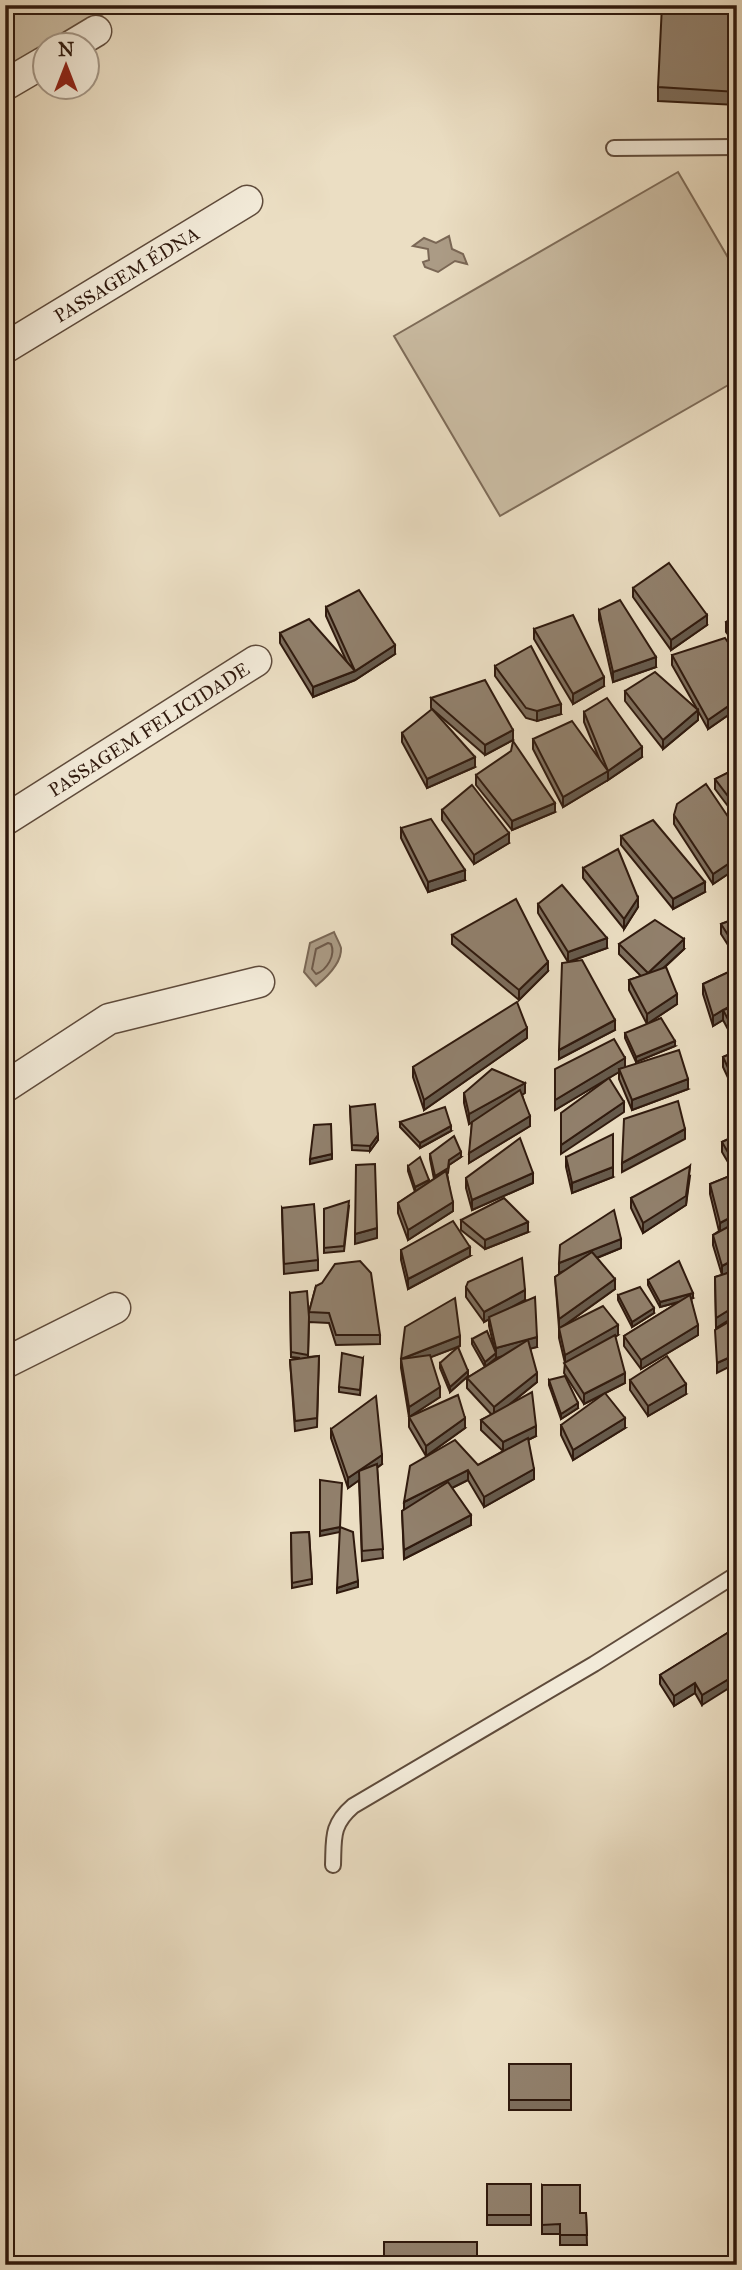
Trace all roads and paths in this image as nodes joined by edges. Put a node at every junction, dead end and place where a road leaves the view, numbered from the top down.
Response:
1 (32, 69) edge
2 (5, 85) edge
3 (737, 147) edge
4 (614, 148) dead end
5 (247, 201) dead end
6 (5, 348) edge
7 (256, 661) dead end
8 (5, 820) edge
9 (258, 982) dead end
10 (5, 1087) edge
11 (115, 1308) dead end
12 (5, 1363) edge
13 (737, 1574) edge
14 (333, 1865) dead end

1 - 2 street
3 - 4 lane
5 - 6 street, PASSAGEM ÉDNA
7 - 8 street, PASSAGEM FELICIDADE
9 - 10 street
11 - 12 street
13 - 14 lane

